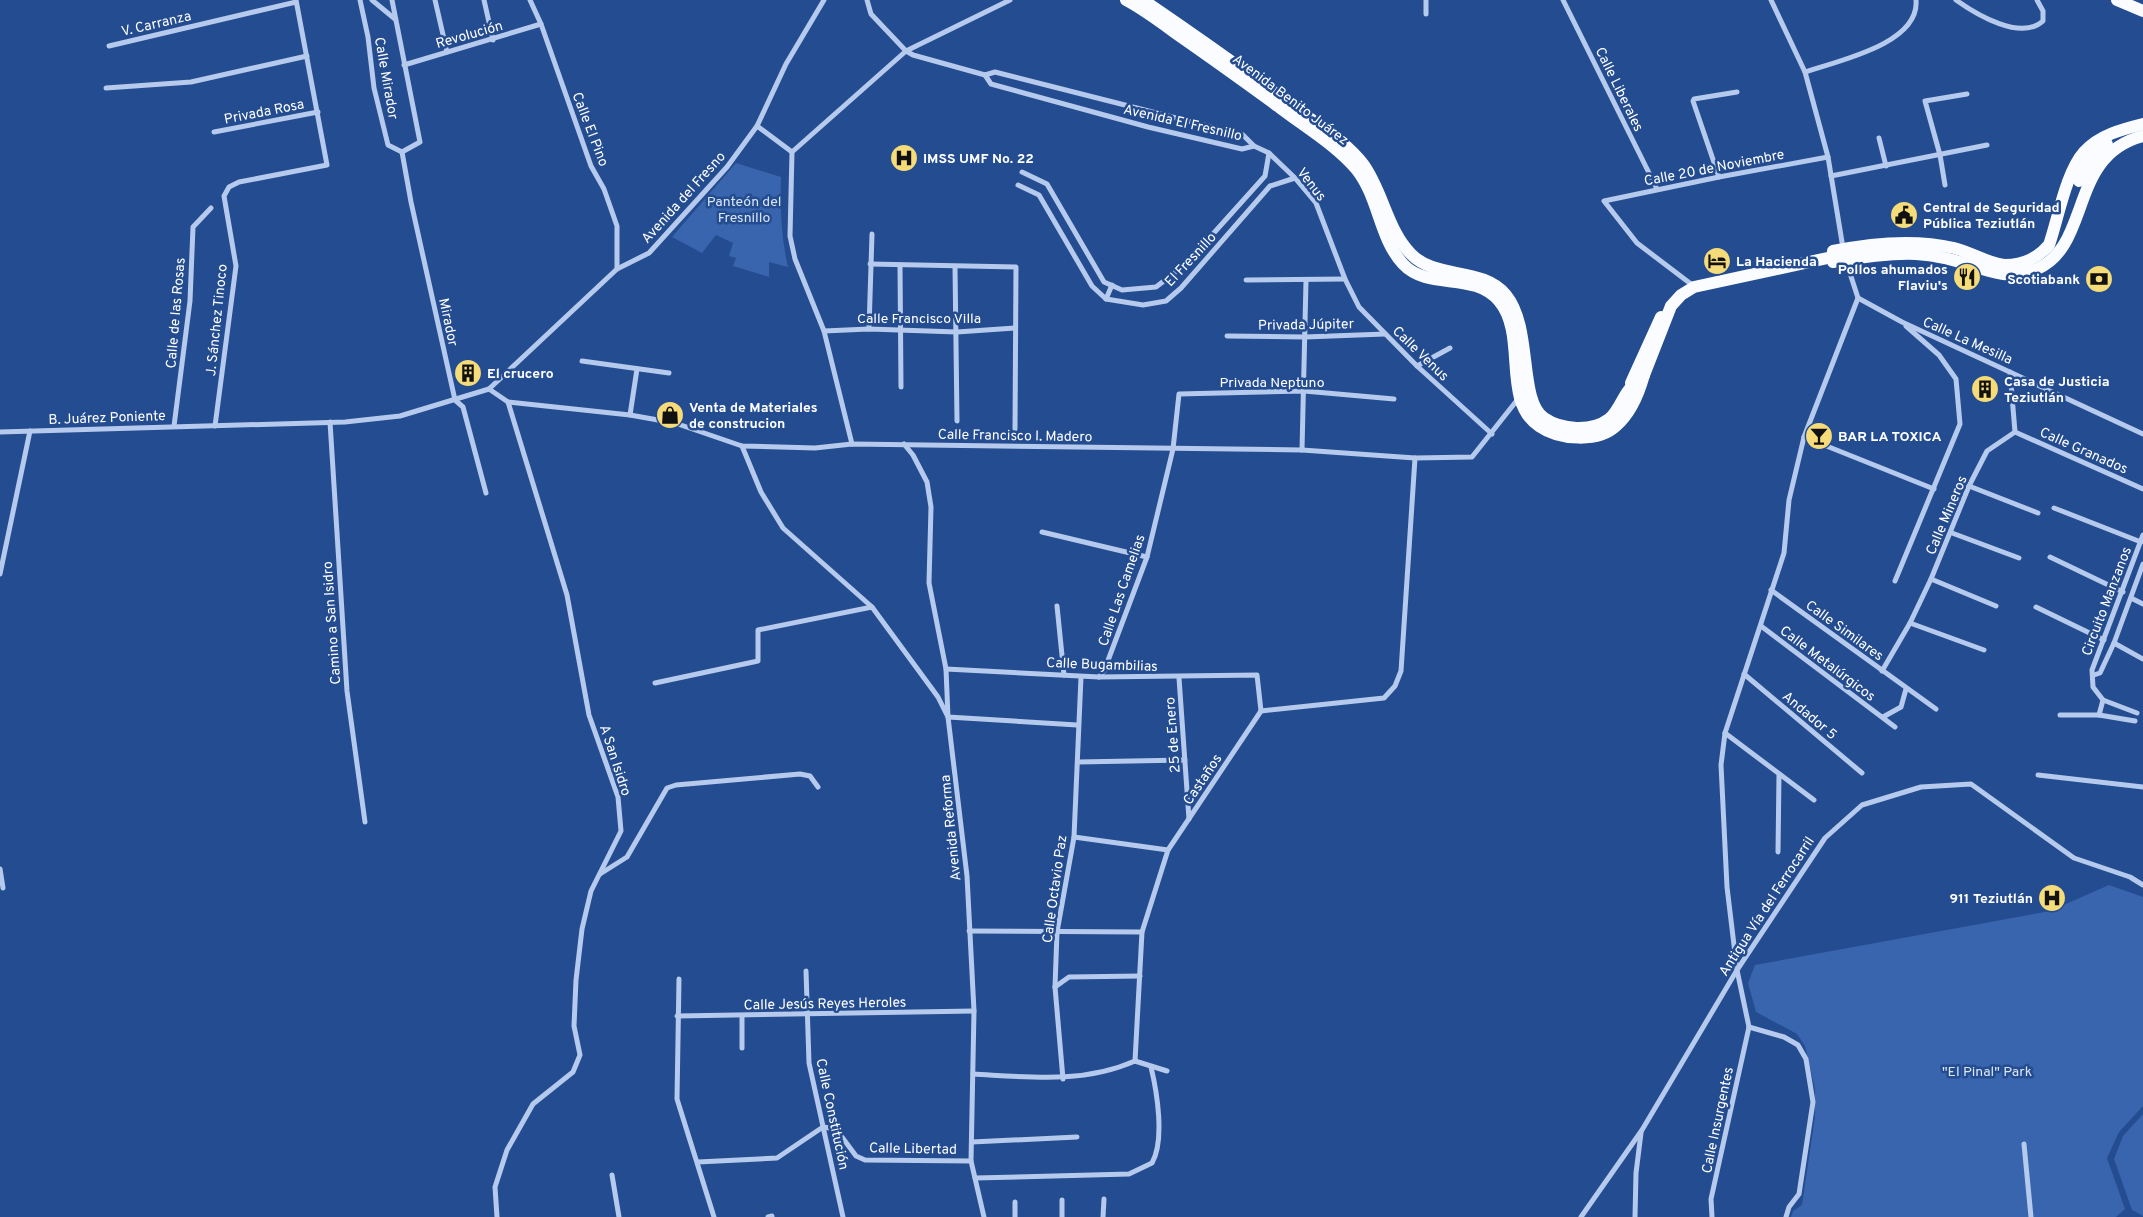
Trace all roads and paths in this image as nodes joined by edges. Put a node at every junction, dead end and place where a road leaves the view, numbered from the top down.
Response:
1 (360, 0) edge
2 (372, 0) edge
3 (392, 0) edge
4 (435, 0) edge
5 (484, 0) edge
6 (530, 0) edge
7 (824, 0) edge
8 (867, 0) edge
9 (1010, 0) edge
10 (1126, 0) edge
11 (1143, 0) edge
12 (1426, 0) edge
13 (1564, 0) edge
14 (1771, 0) edge
15 (1916, 0) edge
16 (1956, 0) edge
17 (2037, 0) edge
18 (2117, 0) edge
19 (2136, 0) edge
20 (296, 1) edge
21 (2143, 3) edge
22 (2143, 11) edge
23 (1426, 14) dead end
24 (395, 19) junction
25 (541, 24) junction
26 (493, 40) junction
27 (109, 46) dead end
28 (906, 51) junction
29 (447, 52) junction
30 (307, 56) junction
31 (404, 65) junction
32 (1805, 72) junction
33 (985, 75) junction
34 (106, 88) dead end
35 (1737, 92) dead end
36 (1967, 94) dead end
37 (318, 112) junction
38 (2143, 124) edge
39 (757, 126) junction
40 (214, 132) dead end
41 (2123, 135) junction
42 (2143, 136) edge
43 (1879, 138) dead end
44 (1987, 145) dead end
45 (1254, 146) junction
46 (402, 152) junction
47 (792, 152) junction
48 (1269, 153) junction
49 (1940, 155) junction
50 (1828, 157) junction
51 (1886, 166) junction
52 (1022, 172) dead end
53 (1265, 176) junction
54 (1831, 176) junction
55 (1719, 177) junction
56 (1295, 178) junction
57 (1018, 185) dead end
58 (1272, 185) junction
59 (1945, 185) dead end
60 (1657, 189) junction
61 (211, 208) dead end
62 (872, 234) dead end
63 (1844, 254) junction
64 (870, 264) junction
65 (900, 265) junction
66 (955, 267) junction
67 (617, 269) junction
68 (1345, 279) junction
69 (1246, 280) dead end
70 (1306, 281) junction
71 (1691, 284) junction
72 (1112, 285) junction
73 (1858, 298) junction
74 (1106, 299) junction
75 (1902, 322) junction
76 (1015, 328) junction
77 (869, 329) junction
78 (900, 329) junction
79 (824, 331) junction
80 (957, 332) junction
81 (1386, 334) junction
82 (1227, 336) dead end
83 (1305, 337) junction
84 (1450, 348) dead end
85 (582, 361) dead end
86 (1417, 366) junction
87 (637, 369) junction
88 (2010, 372) junction
89 (669, 373) dead end
90 (901, 387) dead end
91 (489, 389) junction
92 (1304, 391) junction
93 (1634, 392) junction
94 (1179, 394) joint
95 (1525, 394) junction
96 (1394, 399) dead end
97 (455, 400) junction
98 (508, 402) junction
99 (630, 416) junction
100 (957, 421) dead end
101 (330, 422) junction
102 (174, 426) junction
103 (215, 426) junction
104 (1015, 429) dead end
105 (30, 431) junction
106 (0, 432) edge
107 (2015, 432) junction
108 (1492, 434) junction
109 (2143, 434) edge
110 (1804, 437) junction
111 (852, 444) junction
112 (904, 444) junction
113 (742, 446) junction
114 (1173, 449) junction
115 (1302, 450) junction
116 (1415, 458) junction
117 (1970, 486) junction
118 (1934, 489) junction
119 (2143, 489) edge
120 (486, 493) dead end
121 (2054, 508) dead end
122 (2038, 512) dead end
123 (1042, 532) dead end
124 (1952, 534) junction
125 (2143, 535) edge
126 (2141, 542) junction
127 (1147, 557) junction
128 (2050, 557) dead end
129 (2019, 558) dead end
130 (2143, 564) edge
131 (0, 574) edge
132 (1931, 579) junction
133 (1895, 581) dead end
134 (1771, 590) junction
135 (2123, 592) junction
136 (2131, 598) junction
137 (2143, 604) edge
138 (1057, 606) dead end
139 (1996, 606) dead end
140 (872, 607) junction
141 (2036, 607) dead end
142 (1910, 622) junction
143 (1761, 626) junction
144 (2104, 640) junction
145 (2114, 643) junction
146 (1984, 650) dead end
147 (2143, 659) edge
148 (946, 669) junction
149 (1882, 671) junction
150 (1744, 674) junction
151 (1064, 675) junction
152 (2094, 675) junction
153 (1081, 677) junction
154 (1099, 677) junction
155 (1179, 678) junction
156 (655, 683) dead end
157 (1906, 689) junction
158 (2103, 700) junction
159 (1936, 709) dead end
160 (1261, 711) junction
161 (2138, 714) dead end
162 (2060, 715) dead end
163 (2099, 715) junction
164 (948, 717) junction
165 (1882, 717) junction
166 (2135, 721) dead end
167 (1078, 724) junction
168 (1895, 727) dead end
169 (1725, 733) junction
170 (1186, 760) junction
171 (1078, 762) junction
172 (1862, 773) dead end
173 (1779, 774) junction
174 (2038, 775) dead end
175 (818, 787) dead end
176 (2143, 787) edge
177 (1814, 800) dead end
178 (1189, 820) junction
179 (365, 822) dead end
180 (1074, 837) junction
181 (1168, 850) junction
182 (1778, 852) dead end
183 (0, 869) edge
184 (600, 874) junction
185 (2143, 885) edge
186 (3, 888) dead end
187 (969, 931) junction
188 (1056, 932) junction
189 (1142, 932) junction
190 (1737, 970) junction
191 (806, 971) dead end
192 (1140, 976) junction
193 (679, 980) dead end
194 (1055, 987) junction
195 (974, 1011) junction
196 (808, 1015) junction
197 (677, 1016) junction
198 (742, 1016) junction
199 (1749, 1027) junction
200 (742, 1048) dead end
201 (1135, 1061) junction
202 (1151, 1067) junction
203 (1167, 1071) dead end
204 (973, 1074) junction
205 (1063, 1079) junction
206 (823, 1127) junction
207 (1642, 1130) junction
208 (1077, 1136) dead end
209 (972, 1142) junction
210 (2024, 1144) dead end
211 (972, 1161) junction
212 (698, 1162) junction
213 (612, 1175) dead end
214 (976, 1178) junction
215 (1104, 1199) dead end
216 (1062, 1200) dead end
217 (1016, 1202) dead end
218 (496, 1217) edge
219 (619, 1217) edge
220 (714, 1217) edge
221 (843, 1217) edge
222 (984, 1217) edge
223 (1015, 1217) edge
224 (1062, 1217) edge
225 (1103, 1217) edge
226 (1581, 1217) edge
227 (1635, 1217) edge
228 (1712, 1217) edge
229 (1786, 1217) edge
230 (2031, 1217) edge

1 - 46 street, Calle Mirador
2 - 24 street
3 - 24 street
4 - 29 street
5 - 26 street
6 - 25 street, Calle El Pino
7 - 39 street, Avenida del Fresno
8 - 28 street
9 - 28 street
10 - 95 main road, Avenida Benito Juárez
11 - 95 main road, Avenida Benito Juárez
12 - 23 street
13 - 60 street, Calle Liberales
14 - 32 street
15 - 32 street
16 - 17 street
18 - 22 main road
19 - 21 main road
20 - 27 street, V. Carranza
20 - 30 street, J. Sánchez Tinoco
24 - 31 street
25 - 26 street, Revolución
25 - 67 street, Calle El Pino
26 - 29 street, Revolución
28 - 33 street, Avenida El Fresnillo
28 - 47 street
29 - 31 street, Revolución
30 - 34 street
30 - 37 street, J. Sánchez Tinoco
31 - 46 street
32 - 50 street
33 - 45 street, Avenida El Fresnillo
33 - 45 street, Avenida El Fresnillo
35 - 55 street
36 - 49 street
37 - 40 street, Privada Rosa
37 - 103 street, J. Sánchez Tinoco
38 - 41 main road
39 - 47 street
39 - 67 street, Avenida del Fresno
41 - 42 main road
41 - 63 main road
41 - 63 main road
41 - 93 main road, Avenida Benito Juárez, bridge
43 - 51 street
44 - 49 street
45 - 48 street, Venus
46 - 97 street, Mirador
47 - 79 street
48 - 53 street
48 - 56 street, Venus
49 - 51 street
49 - 59 street
50 - 54 street
50 - 55 street, Calle 20 de Noviembre
51 - 54 street
52 - 72 street
53 - 58 street
53 - 72 street, El Fresnillo
54 - 63 street
55 - 60 street, Calle 20 de Noviembre
56 - 58 street
56 - 68 street, Venus
57 - 74 street
58 - 74 street, El Fresnillo
60 - 71 street, Calle 20 de Noviembre
61 - 102 street, Calle de las Rosas
62 - 64 street
63 - 71 main road
63 - 73 street
63 - 93 main road
64 - 65 street
64 - 77 street
65 - 66 street
65 - 78 street
66 - 76 street
66 - 80 street
67 - 91 street, Avenida del Fresno
68 - 70 street
68 - 81 street, Calle Venus
69 - 70 street
70 - 83 street
71 - 93 main road
72 - 74 street
73 - 75 street, Calle La Mesilla
73 - 110 street
75 - 88 street, Calle La Mesilla
75 - 118 street
76 - 80 street, Calle Francisco Villa
76 - 104 street
77 - 78 street, Calle Francisco Villa
77 - 79 street, Calle Francisco Villa
78 - 80 street, Calle Francisco Villa
78 - 90 street
79 - 111 street
80 - 100 street
81 - 83 street, Privada Júpiter
81 - 86 street, Calle Venus
82 - 83 street, Privada Júpiter
83 - 92 street
84 - 86 street
85 - 87 street
86 - 108 street, Calle Venus
87 - 89 street
87 - 99 street
88 - 107 street
88 - 109 street, Calle La Mesilla
91 - 97 street, B. Juárez Poniente
91 - 98 street, Calle Francisco I. Madero
92 - 94 street, Privada Neptuno
92 - 96 street, Privada Neptuno
92 - 115 street
93 - 95 main road, Avenida Benito Juárez
94 - 114 street, Calle Las Camelias
95 - 108 street, Calle Francisco I. Madero
97 - 101 street, B. Juárez Poniente
97 - 120 street, Mirador
98 - 99 street, Calle Francisco I. Madero
98 - 184 street, A San Isidro
99 - 113 street, Calle Francisco I. Madero
101 - 103 street, B. Juárez Poniente
101 - 179 street, Camino a San Isidro
102 - 103 street, B. Juárez Poniente
102 - 105 street, B. Juárez Poniente
105 - 106 street, B. Juárez Poniente
105 - 131 street
107 - 117 street, Calle Mineros
107 - 119 street, Calle Granados
108 - 116 street, Calle Francisco I. Madero
110 - 118 street
110 - 134 street
111 - 112 street, Calle Francisco I. Madero
111 - 113 street, Calle Francisco I. Madero
112 - 114 street, Calle Francisco I. Madero
112 - 148 street, Avenida Reforma
113 - 140 street
114 - 115 street, Calle Francisco I. Madero
114 - 127 street, Calle Las Camelias
115 - 116 street, Calle Francisco I. Madero
116 - 160 street
117 - 122 street
117 - 124 street, Calle Mineros
118 - 133 street
121 - 126 street
123 - 127 street
124 - 129 street
124 - 132 street, Calle Mineros
125 - 126 street, Circuito Manzanos
126 - 135 street, Circuito Manzanos
127 - 154 street, Calle Las Camelias
128 - 135 street
130 - 136 street, Circuito Manzanos
132 - 139 street
132 - 142 street, Calle Mineros
134 - 143 street
134 - 149 street, Calle Similares
135 - 144 street, Circuito Manzanos
136 - 137 street
136 - 145 street, Circuito Manzanos
138 - 151 street
140 - 156 street
140 - 164 street
141 - 144 street
142 - 146 street
142 - 149 street, Calle Mineros
143 - 150 street
143 - 165 street, Calle Metalúrgicos
144 - 152 street, Circuito Manzanos
145 - 147 street
145 - 152 street, Circuito Manzanos
148 - 151 street, Calle Bugambilias
148 - 164 street, Avenida Reforma
149 - 157 street, Calle Similares
150 - 169 street
150 - 172 street, Andador 5
151 - 153 street, Calle Bugambilias
152 - 158 street, Circuito Manzanos
153 - 154 street, Calle Bugambilias
153 - 167 street, Calle Octavio Paz
154 - 155 street, Calle Bugambilias
155 - 160 street, Calle Bugambilias
155 - 170 street, 25 de Enero
157 - 159 street, Calle Similares
157 - 165 street
158 - 161 street
158 - 163 street
160 - 178 street, Castaños
162 - 163 street
163 - 166 street
164 - 167 street
164 - 187 street, Avenida Reforma
165 - 168 street, Calle Metalúrgicos
167 - 171 street, Calle Octavio Paz
169 - 173 street
169 - 190 street
170 - 171 street
170 - 178 street, 25 de Enero
171 - 180 street, Calle Octavio Paz
173 - 177 street
173 - 182 street
174 - 176 street
175 - 184 street
178 - 181 street, Castaños
180 - 181 street
180 - 188 street, Calle Octavio Paz
181 - 189 street, Castaños
183 - 186 street
184 - 218 street, A San Isidro
185 - 190 street, Antigua Vía del Ferrocarril
187 - 188 street
187 - 195 street, Avenida Reforma
188 - 189 street
188 - 194 street, Calle Octavio Paz
189 - 192 street, Castaños
190 - 199 street
190 - 207 street, Antigua Vía del Ferrocarril
191 - 196 street, Calle Constitución
192 - 194 street
192 - 201 street, Castaños
193 - 197 street
194 - 205 street, Calle Octavio Paz
195 - 196 street, Calle Jesús Reyes Heroles
195 - 204 street, Avenida Reforma
196 - 198 street, Calle Jesús Reyes Heroles
196 - 206 street, Calle Constitución
197 - 198 street, Calle Jesús Reyes Heroles
197 - 212 street
198 - 200 street
199 - 228 street, Calle Insurgentes
199 - 229 street
201 - 202 street
201 - 205 street
202 - 203 street
202 - 214 street
204 - 205 street
204 - 209 street, Avenida Reforma
206 - 211 street, Calle Libertad
206 - 212 street
206 - 221 street, Calle Constitución
207 - 226 street, Antigua Vía del Ferrocarril
207 - 227 street
208 - 209 street
209 - 211 street, Avenida Reforma
210 - 230 street
211 - 214 street, Avenida Reforma
212 - 220 street
213 - 219 street
214 - 222 street, Avenida Reforma
215 - 225 street
216 - 224 street
217 - 223 street

